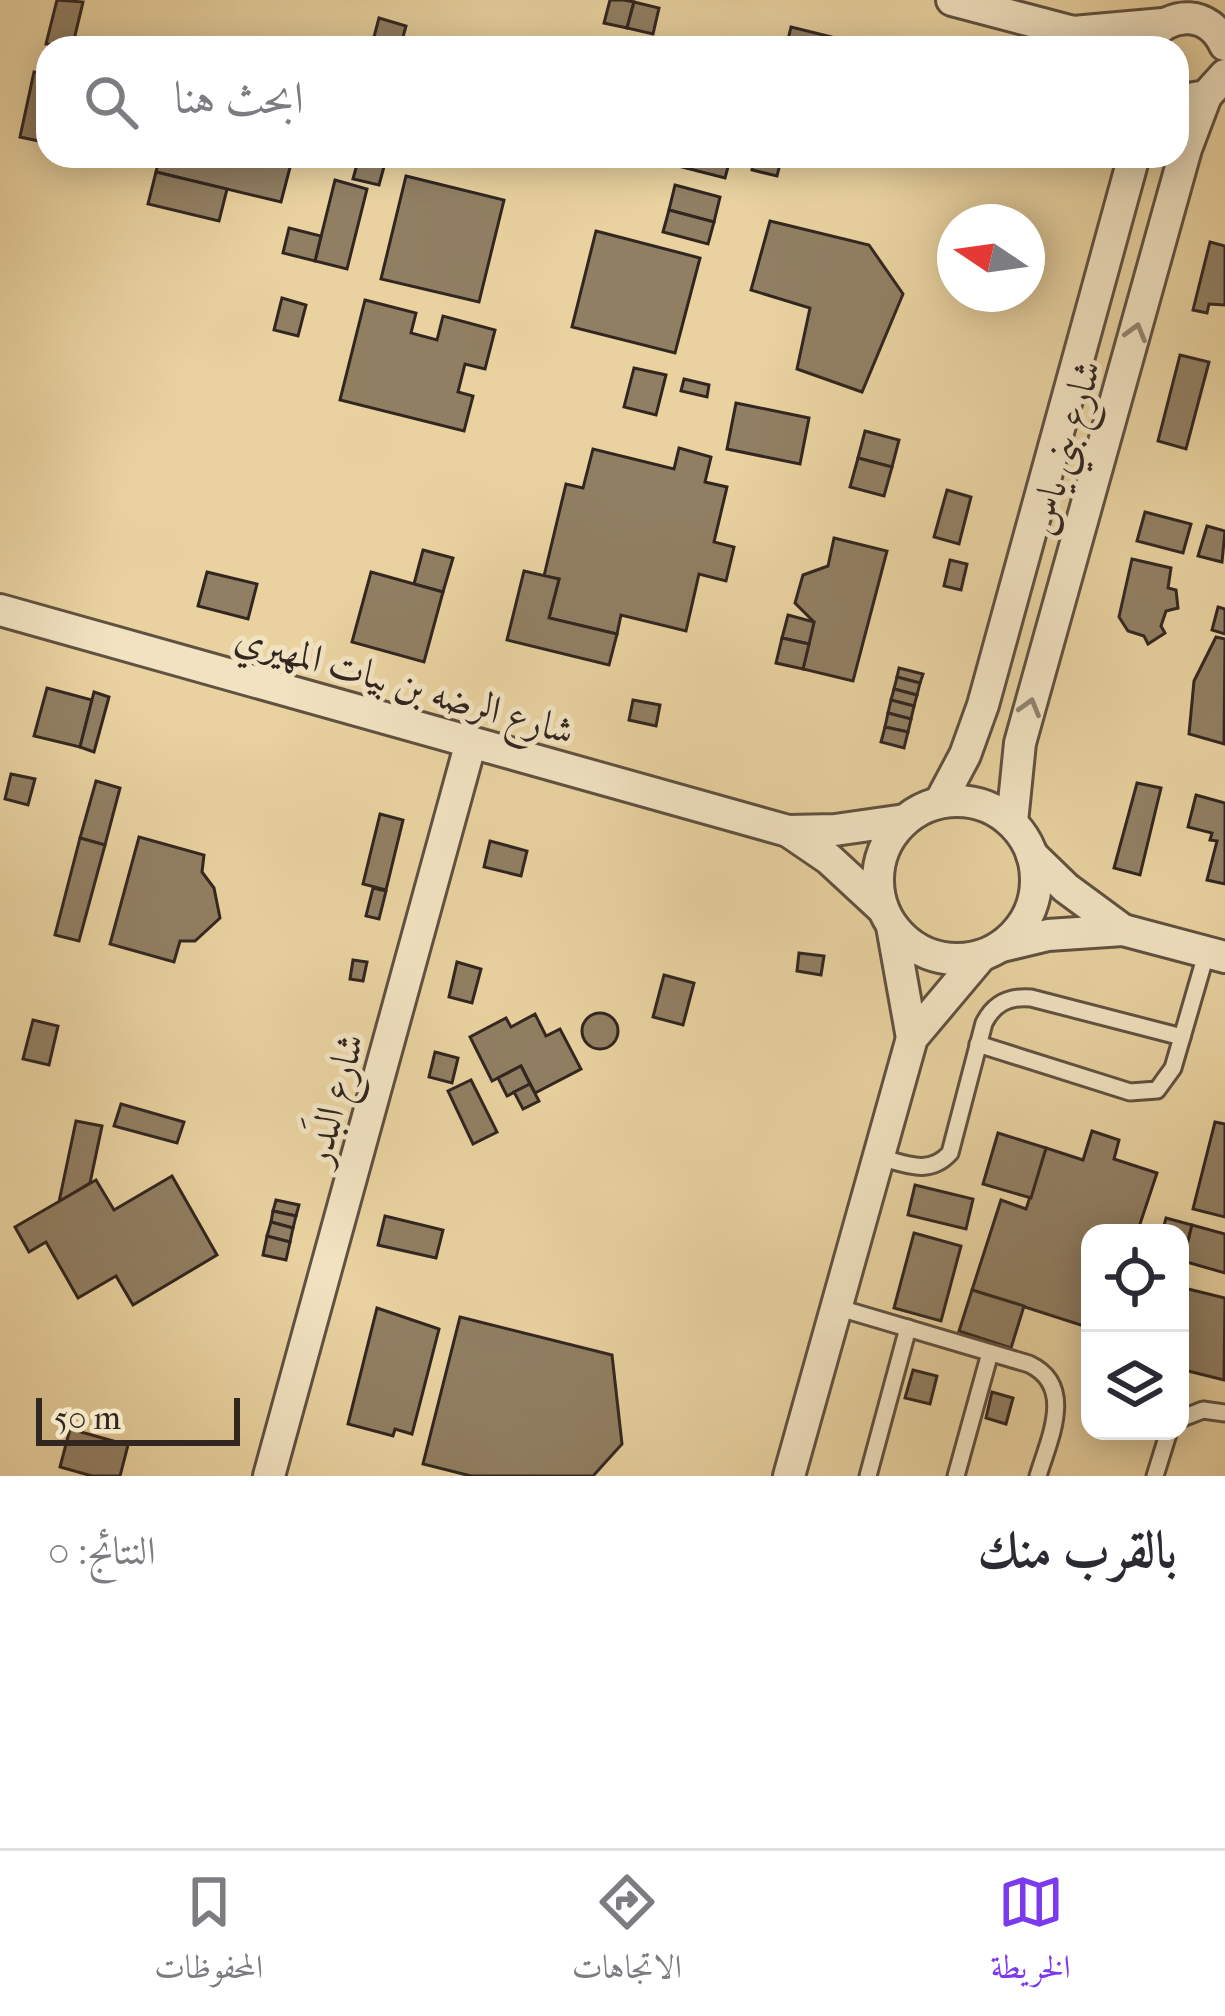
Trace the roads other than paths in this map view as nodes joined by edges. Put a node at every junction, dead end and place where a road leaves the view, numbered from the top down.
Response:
1 (952, 0) edge
2 (1225, 3) edge
3 (1163, 23) edge
4 (1073, 32) junction
5 (1080, 36) edge
6 (1223, 40) edge
7 (1208, 92) edge
8 (1189, 141) edge
9 (1131, 168) edge
10 (1181, 168) edge
11 (0, 610) edge
12 (471, 742) junction
13 (940, 802) junction
14 (905, 820) junction
15 (1012, 822) junction
16 (788, 831) junction
17 (1032, 855) junction
18 (888, 918) junction
19 (1123, 930) junction
20 (990, 951) junction
21 (1216, 954) edge
22 (1182, 1037) junction
23 (912, 1038) junction
24 (978, 1044) junction
25 (879, 1157) junction
26 (836, 1307) junction
27 (908, 1328) junction
28 (990, 1353) junction
29 (1225, 1413) edge
30 (1189, 1415) edge
31 (1166, 1440) edge
32 (269, 1476) edge
33 (788, 1476) edge
34 (868, 1476) edge
35 (956, 1476) edge
36 (1038, 1476) edge
37 (1155, 1476) edge

1 - 4 street
2 - 6 street
3 - 4 street
3 - 6 street
4 - 5 street
8 -> 7 street, شارع بني ياس
9 - 13 street, شارع بني ياس
15 -> 10 street, شارع بني ياس
11 - 12 street, شارع الرضه بن بيات المهيري
12 - 16 street, شارع الرضه بن بيات المهيري
12 - 32 street, شارع البَدر
13 - 14 street
13 - 15 street
14 - 16 street, شارع الرضه بن بيات المهيري
14 - 18 street
15 - 17 street
16 - 18 street, شارع الرضه بن بيات المهيري
17 - 19 street
17 - 20 street
18 - 20 street
18 - 23 street
19 - 20 street
19 - 21 street
20 - 23 street
21 - 22 lane
22 - 24 lane
22 - 24 lane
23 - 25 street
24 - 25 lane
25 - 26 street
26 - 27 lane
26 - 33 street
27 - 28 lane
27 - 34 lane
28 - 35 lane
28 - 36 lane
29 - 30 lane
31 - 37 lane

